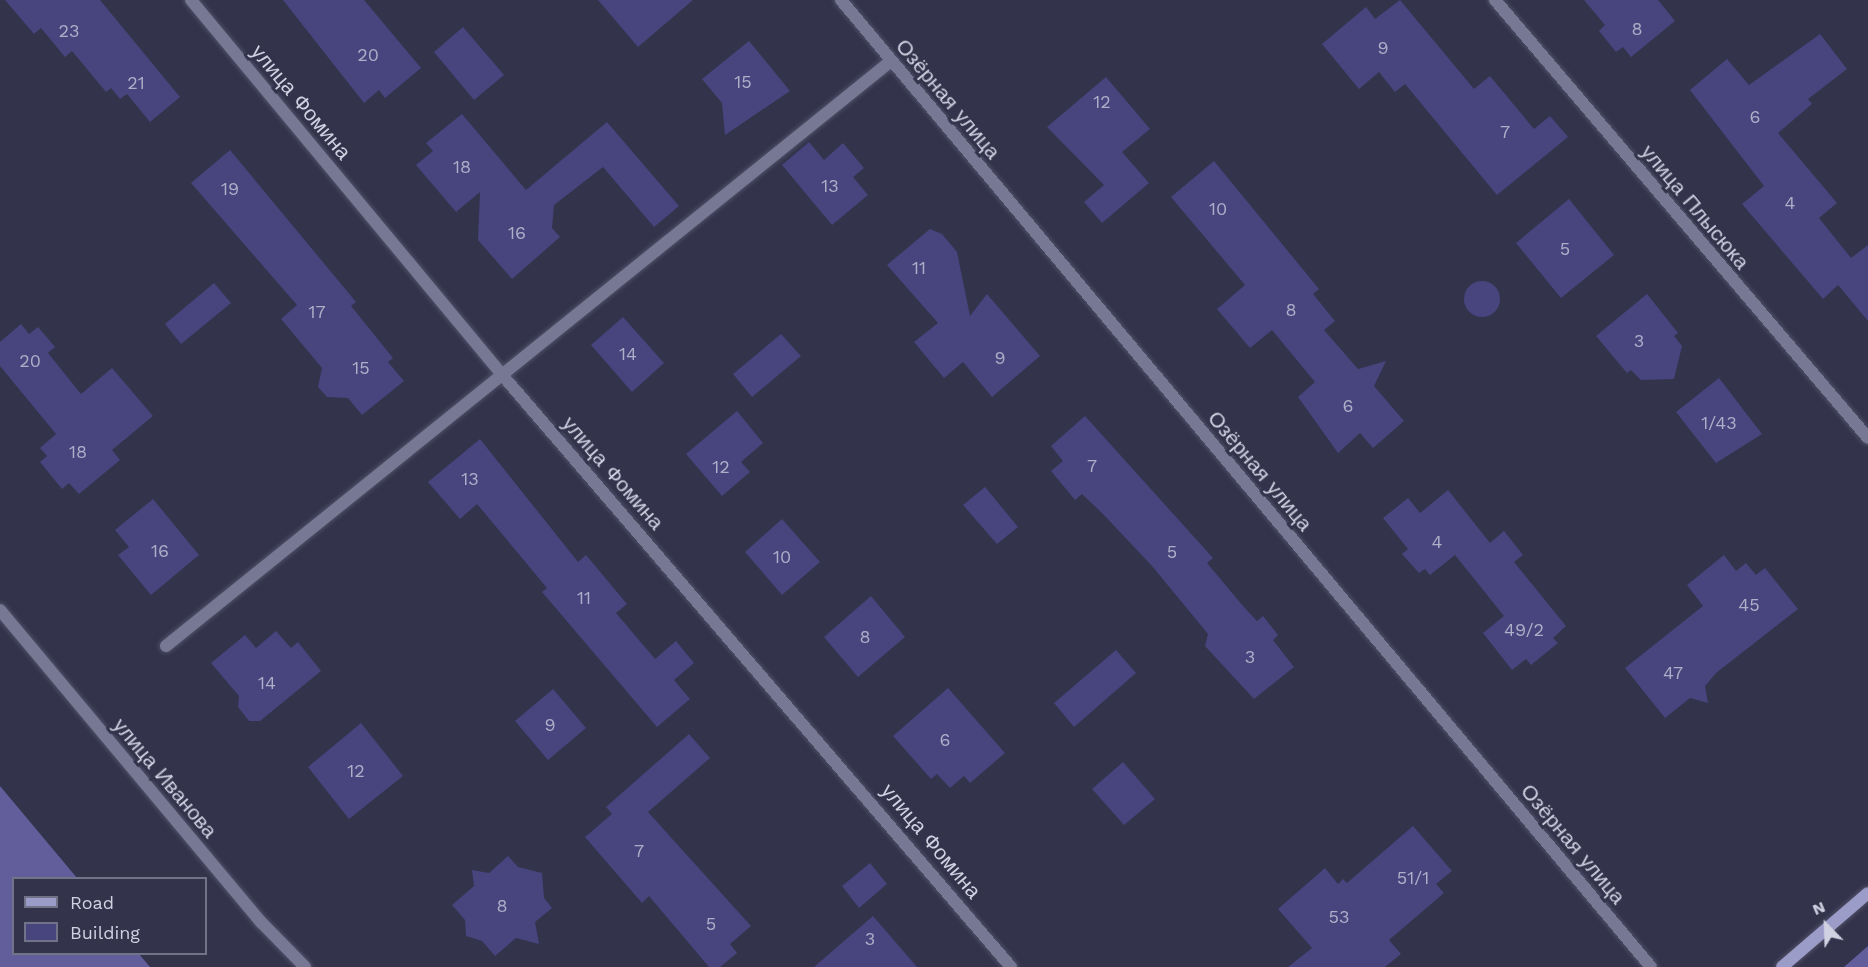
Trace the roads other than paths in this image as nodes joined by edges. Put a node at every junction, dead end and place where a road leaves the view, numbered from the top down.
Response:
1 (191, 0) edge
2 (841, 0) edge
3 (1495, 0) edge
4 (891, 61) junction
5 (504, 377) junction
6 (1868, 438) edge
7 (0, 610) edge
8 (166, 646) dead end
9 (1868, 893) edge
10 (305, 967) edge
11 (1011, 967) edge
12 (1651, 967) edge
13 (1782, 967) edge

1 - 5 street, улица Фомина
2 - 4 street, Озёрная улица
3 - 6 street, улица Плысюка
4 - 5 street
4 - 12 street, Озёрная улица
5 - 8 street
5 - 11 street, улица Фомина
7 - 10 street, улица Иванова
9 - 13 main road

